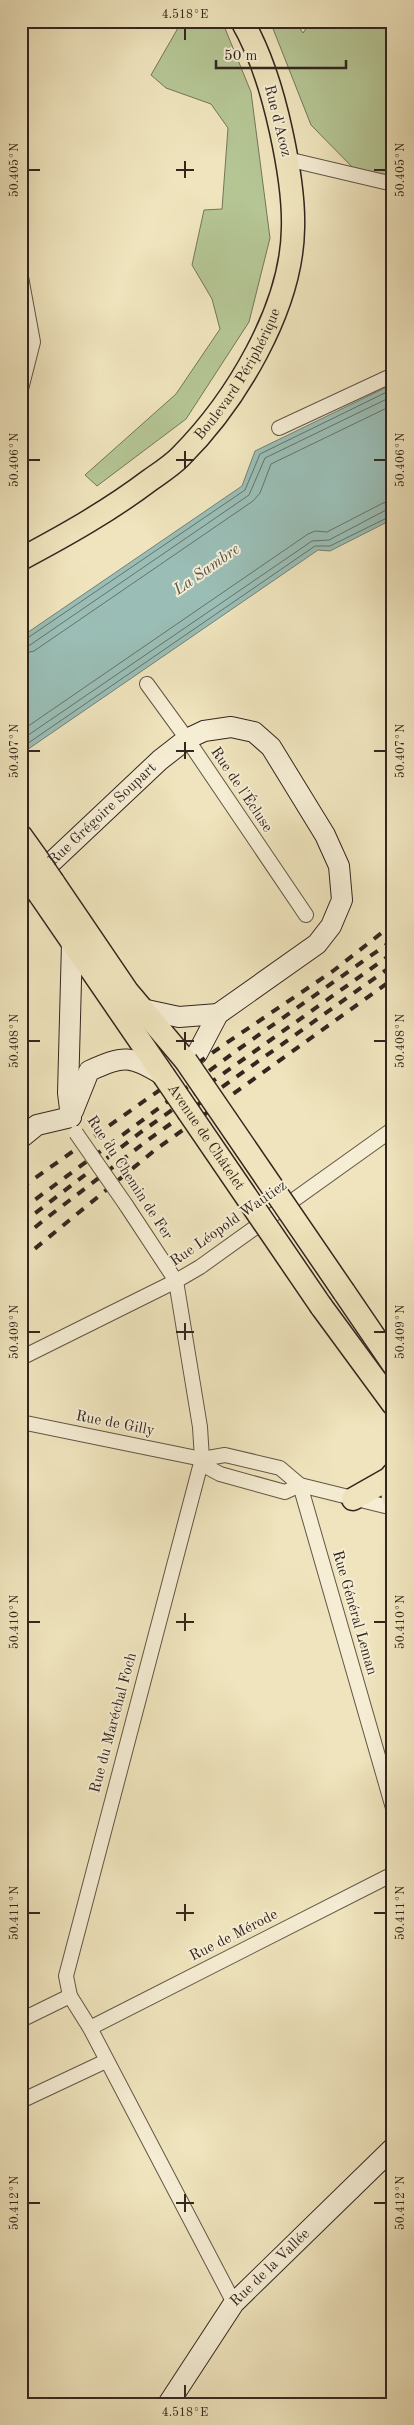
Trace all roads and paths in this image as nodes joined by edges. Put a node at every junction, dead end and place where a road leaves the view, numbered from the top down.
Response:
1 (242, 21) edge
2 (287, 159) junction
3 (393, 184) edge
4 (292, 195) joint
5 (21, 277) edge
6 (393, 375) edge
7 (21, 389) edge
8 (279, 428) dead end
9 (23, 558) edge
10 (147, 684) dead end
11 (187, 739) junction
12 (21, 836) edge
13 (26, 865) edge
14 (38, 889) edge
15 (306, 915) dead end
16 (72, 943) junction
17 (142, 1010) junction
18 (218, 1014) junction
19 (191, 1058) junction
20 (164, 1076) junction
21 (74, 1125) junction
22 (393, 1129) edge
23 (21, 1138) edge
24 (176, 1281) junction
25 (21, 1358) edge
26 (393, 1364) edge
27 (393, 1404) edge
28 (21, 1422) edge
29 (202, 1459) junction
30 (392, 1483) edge
31 (300, 1485) junction
32 (353, 1499) junction
33 (393, 1508) edge
34 (393, 1808) edge
35 (393, 1874) edge
36 (70, 1996) junction
37 (21, 2020) edge
38 (90, 2028) junction
39 (106, 2061) junction
40 (21, 2101) edge
41 (393, 2148) edge
42 (234, 2303) junction
43 (168, 2404) edge

1 - 2 main road, Rue d'Acoz
2 - 3 street
2 - 4 main road, Rue d'Acoz
4 - 9 main road, Boulevard Périphérique
5 - 7 street
6 - 8 street
10 - 11 street, Rue de l'Écluse
11 - 14 street, Rue Grégoire Soupart
11 - 15 street, Rue de l'Écluse
11 - 18 street, Rue Grégoire Soupart
12 - 13 main road, Avenue de Châtelet
13 - 14 main road, Avenue de Châtelet, bridge
14 - 16 main road, Avenue de Châtelet
14 - 17 main road, Avenue de Châtelet
16 - 20 main road, Avenue de Châtelet
16 - 21 street
17 - 18 street
17 - 19 main road, Avenue de Châtelet
18 - 19 street
19 - 26 main road, Avenue de Châtelet, bridge
20 - 21 street
20 - 27 main road, Avenue de Châtelet, bridge
21 - 23 street
21 - 24 street, Rue du Chemin de Fer, bridge
22 - 24 street, Rue Léopold Wautiez
24 - 25 street, Rue Léopold Wautiez
24 - 29 street, Rue du Chemin de Fer
28 - 29 street, Rue de Gilly
29 - 31 street, Rue de Gilly
29 - 31 street, Rue de Gilly
29 - 36 street, Rue du Maréchal Foch
30 - 32 main road
31 - 32 street, Rue de Gilly
31 - 34 street, Rue Général Leman
32 - 33 street, Rue de Gilly
35 - 38 street, Rue de Mérode
36 - 37 street
36 - 38 street
38 - 39 street
39 - 40 street
39 - 42 street
41 - 42 street, Rue de la Vallée
42 - 43 street, Rue de la Vallée

